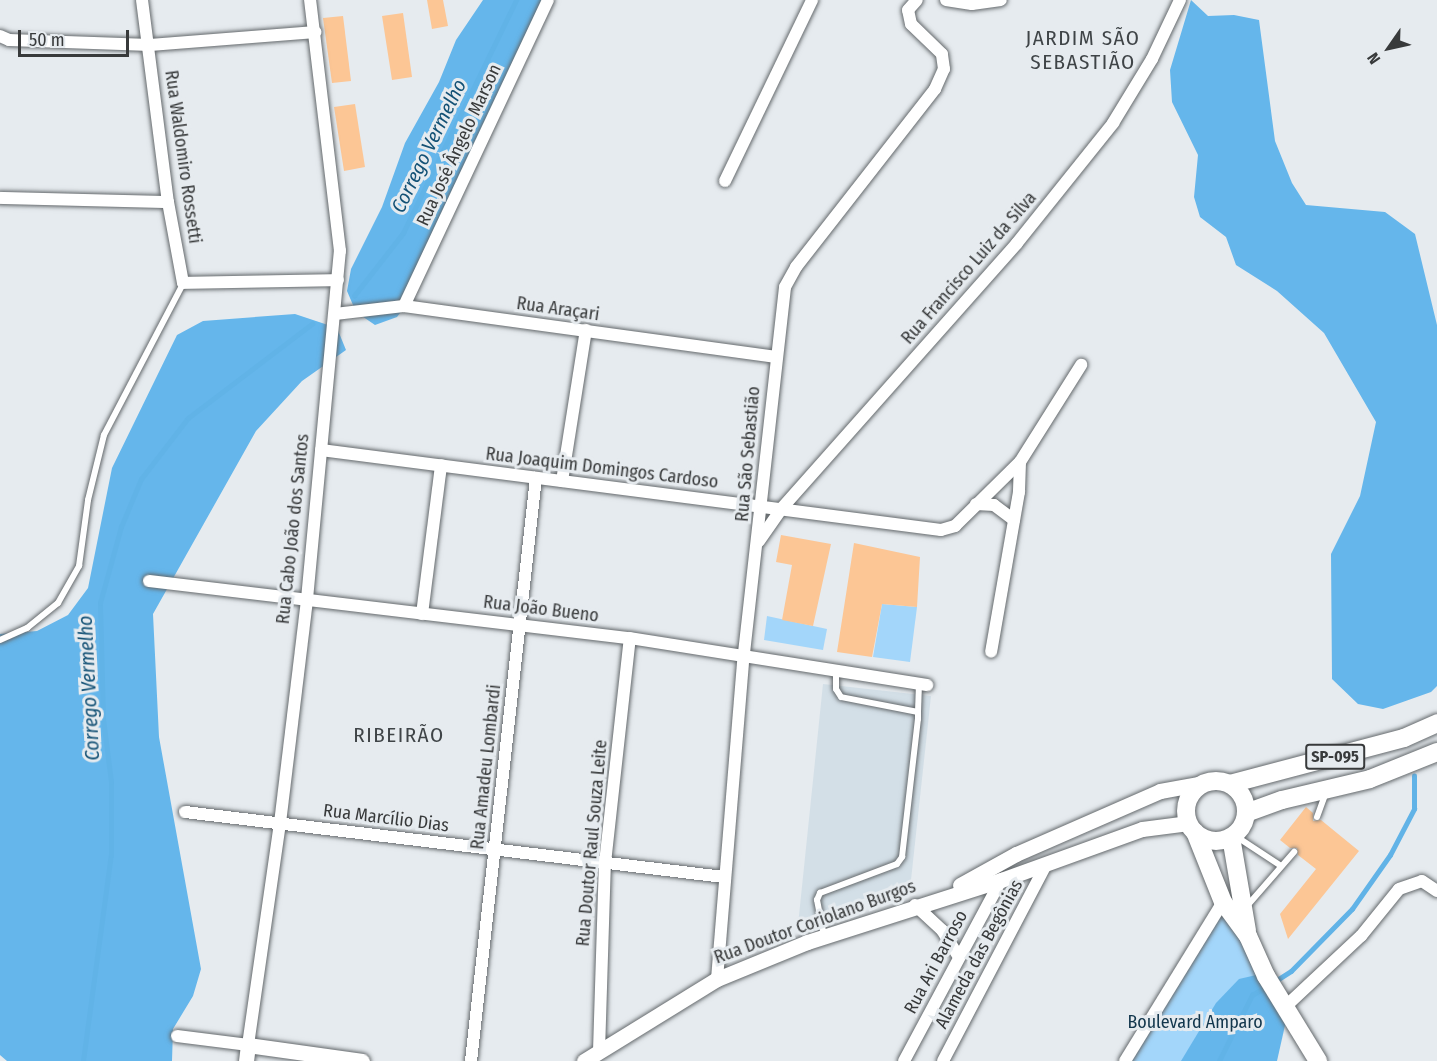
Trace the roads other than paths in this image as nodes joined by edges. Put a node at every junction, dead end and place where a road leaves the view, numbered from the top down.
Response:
1 (142, 0) edge
2 (310, 0) edge
3 (548, 0) edge
4 (812, 0) edge
5 (917, 0) edge
6 (946, 0) edge
7 (1001, 0) edge
8 (1176, 4) edge
9 (315, 32) junction
10 (0, 36) edge
11 (150, 45) junction
12 (725, 181) dead end
13 (0, 198) edge
14 (168, 202) junction
15 (338, 280) junction
16 (183, 283) junction
17 (404, 306) junction
18 (335, 314) junction
19 (586, 330) junction
20 (775, 357) junction
21 (1081, 365) dead end
22 (321, 450) junction
23 (1020, 462) junction
24 (441, 465) junction
25 (536, 478) junction
26 (562, 481) junction
27 (976, 504) junction
28 (760, 507) junction
29 (782, 508) junction
30 (1014, 520) junction
31 (759, 541) junction
32 (149, 580) dead end
33 (307, 600) junction
34 (422, 614) junction
35 (520, 625) junction
36 (630, 638) junction
37 (0, 640) edge
38 (991, 652) dead end
39 (744, 653) junction
40 (836, 670) junction
41 (923, 684) joint
42 (918, 712) junction
43 (1437, 723) edge
44 (1437, 752) edge
45 (1204, 783) junction
46 (1230, 784) junction
47 (1327, 789) junction
48 (185, 812) dead end
49 (1246, 813) junction
50 (1317, 817) dead end
51 (280, 823) junction
52 (1192, 828) junction
53 (1232, 836) junction
54 (494, 849) junction
55 (1294, 852) dead end
56 (1016, 854) junction
57 (605, 862) junction
58 (1046, 865) junction
59 (1281, 866) junction
60 (724, 877) junction
61 (1001, 880) junction
62 (1437, 891) edge
63 (939, 897) junction
64 (1223, 902) junction
65 (915, 905) junction
66 (1244, 909) junction
67 (824, 936) junction
68 (1248, 936) junction
69 (959, 957) junction
70 (717, 979) junction
71 (1281, 1001) junction
72 (1299, 1028) junction
73 (177, 1036) dead end
74 (599, 1051) junction
75 (247, 1053) edge
76 (362, 1061) edge
77 (471, 1061) edge
78 (584, 1061) edge
79 (904, 1061) edge
80 (943, 1061) edge
81 (1125, 1061) edge
82 (1318, 1061) edge
83 (1332, 1061) edge

1 - 11 street, Rua Waldomiro Rossetti
2 - 9 street, Rua Cabo João dos Santos
3 - 17 street, Rua José Ângelo Marson
4 - 12 street
5 - 20 street, Rua São Sebastião
6 - 7 street
8 - 29 street, Rua Francisco Luiz da Silva
9 - 11 street
9 - 15 street, Rua Cabo João dos Santos
10 - 11 street
11 - 14 street, Rua Waldomiro Rossetti
13 - 14 street
14 - 16 street, Rua Waldomiro Rossetti
15 - 16 street
15 - 18 street, Rua Cabo João dos Santos
16 - 37 lane
17 - 18 street, Rua Araçari
17 - 19 street, Rua Araçari
18 - 22 street, Rua Cabo João dos Santos
19 - 20 street, Rua Araçari
19 - 26 street
20 - 28 street, Rua São Sebastião
21 - 23 street
22 - 24 street, Rua Joaquim Domingos Cardoso
22 - 33 street, Rua Cabo João dos Santos
23 - 27 street, Rua Joaquim Domingos Cardoso
23 - 30 street
24 - 25 street, Rua Joaquim Domingos Cardoso
24 - 34 street
25 - 26 street, Rua Joaquim Domingos Cardoso
25 - 35 street, Rua Amadeu Lombardi
26 - 28 street, Rua Joaquim Domingos Cardoso
27 - 29 street, Rua Joaquim Domingos Cardoso
27 - 30 street
28 - 29 street, Rua Joaquim Domingos Cardoso
28 - 31 street, Rua São Sebastião
29 - 31 street, Rua Francisco Luiz da Silva
30 - 38 street
31 - 39 street, Rua São Sebastião
32 - 33 street, Rua João Bueno
33 - 34 street, Rua João Bueno
33 - 51 street, Rua Cabo João dos Santos
34 - 35 street, Rua João Bueno
35 - 36 street, Rua João Bueno
35 - 54 street, Rua Amadeu Lombardi
36 - 39 street, Rua João Bueno
36 - 57 street, Rua Doutor Raul Souza Leite
39 - 40 street, Rua João Bueno
39 - 60 street, Rua São Sebastião
40 - 41 street, Rua João Bueno
40 - 42 lane
41 - 42 lane
42 - 67 lane
43 - 46 main road, SP-095
44 - 47 main road, SP-095
45 - 46 main road, SP-095
45 - 52 main road
45 - 56 street
46 - 49 main road
47 - 49 main road, SP-095
47 - 50 lane
48 - 51 street, Rua Marcílio Dias
49 - 53 main road
51 - 54 street, Rua Marcílio Dias
51 - 75 street, Rua Cabo João dos Santos
52 - 53 main road
52 - 58 street
52 - 64 main road
53 - 59 lane
53 - 66 main road
54 - 57 street, Rua Marcílio Dias
54 - 77 street, Rua Amadeu Lombardi
55 - 59 lane
56 - 61 street
56 - 63 street
57 - 60 street, Rua Marcílio Dias
57 - 74 street, Rua Doutor Raul Souza Leite
58 - 61 street
58 - 80 street, Alameda das Begônias
59 - 66 lane
60 - 70 street, Rua São Sebastião
61 - 63 street
61 - 69 street, Rua Ari Barroso
62 - 71 street
63 - 65 street, Rua Doutor Coriolano Burgos
64 - 68 main road
64 - 81 street
65 - 67 street, Rua Doutor Coriolano Burgos
65 - 69 street
66 - 68 main road
67 - 70 street, Rua Doutor Coriolano Burgos
68 - 71 main road
69 - 79 street, Rua Ari Barroso
70 - 74 street, Rua Doutor Coriolano Burgos
71 - 72 main road
72 - 82 main road
72 - 83 main road
73 - 75 street
74 - 78 street, Rua Doutor Coriolano Burgos
75 - 76 street

